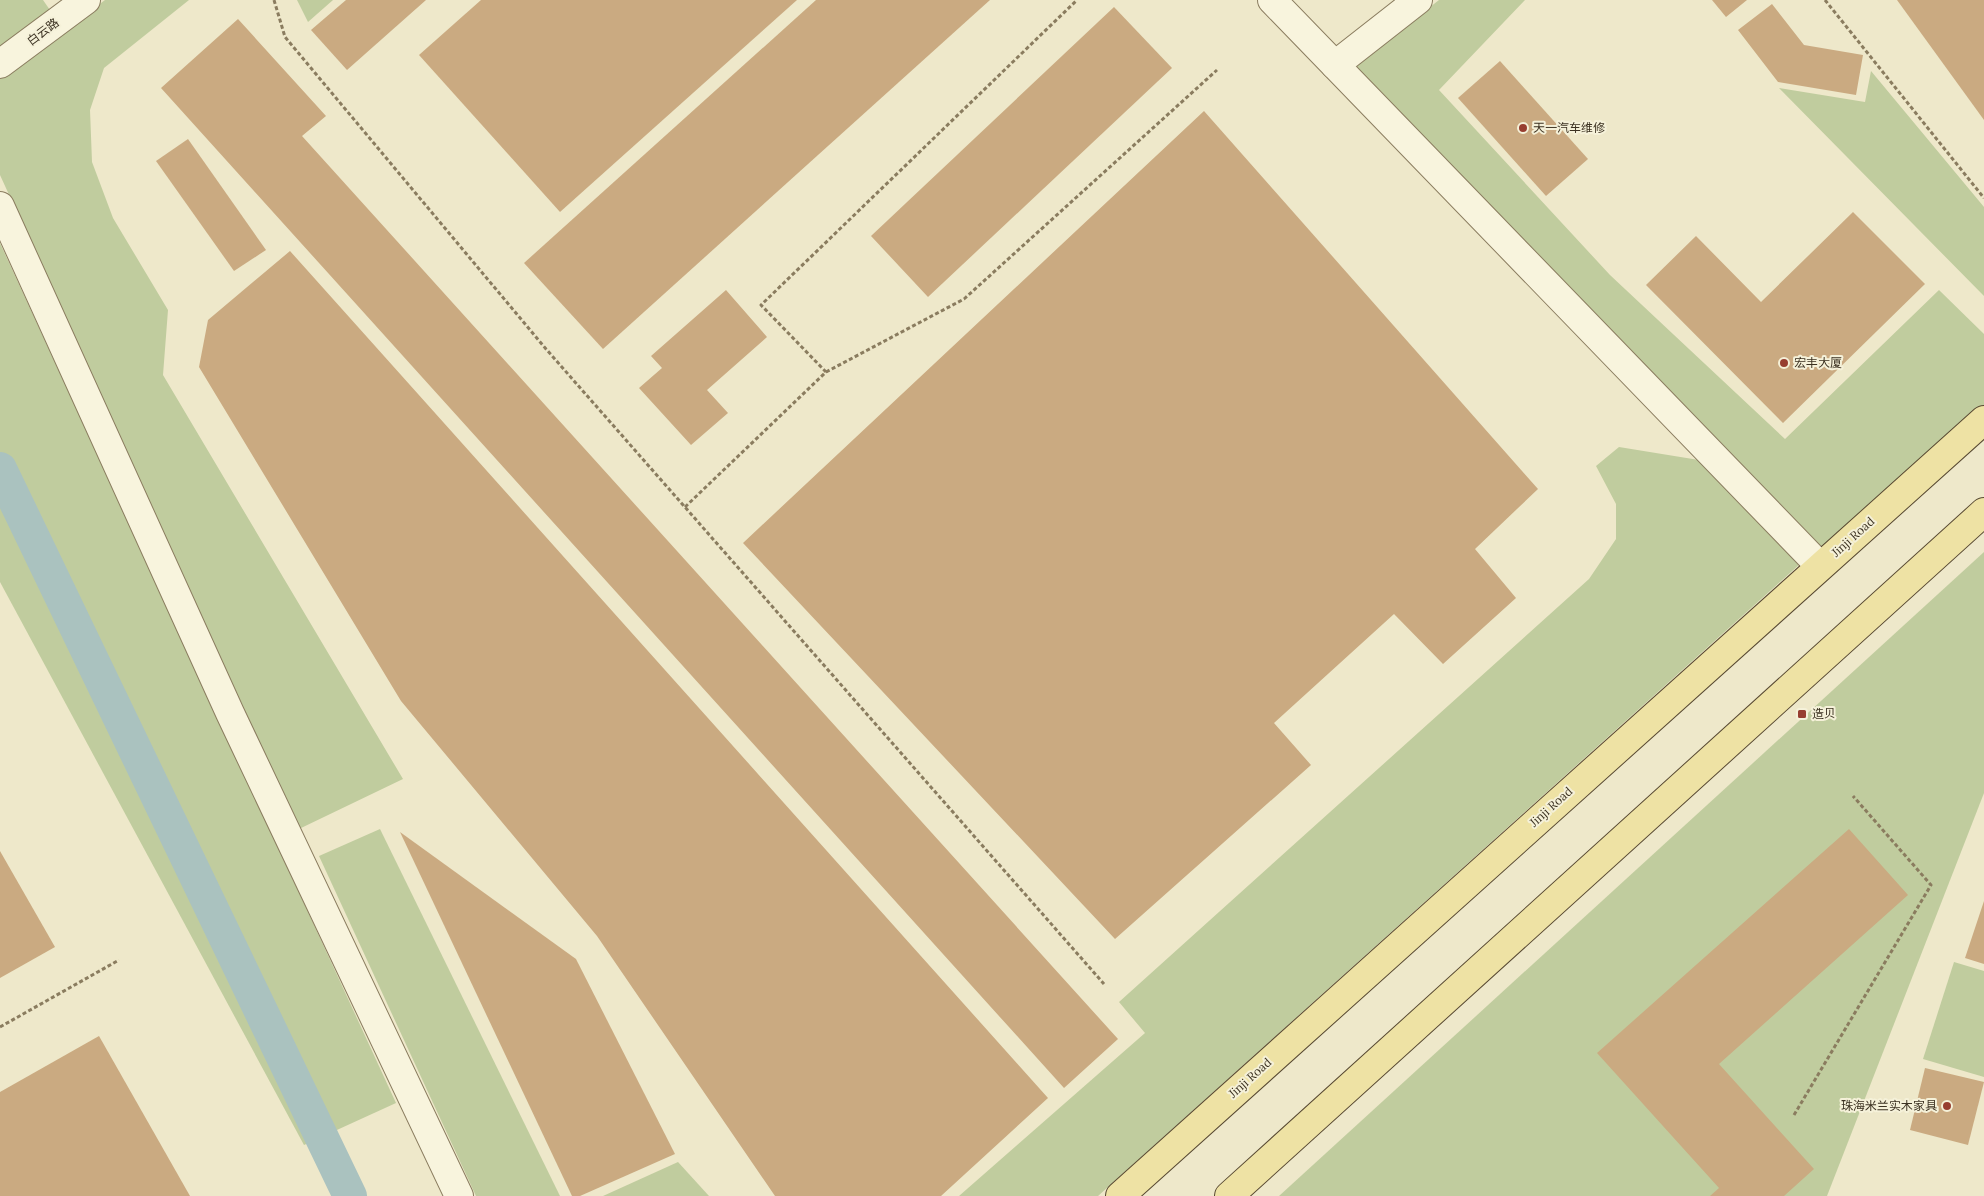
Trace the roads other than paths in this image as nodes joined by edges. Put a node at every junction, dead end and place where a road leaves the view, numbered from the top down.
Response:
1 (86, 0) edge
2 (1272, 0) edge
3 (1418, 0) edge
4 (0, 64) edge
5 (1335, 65) junction
6 (0, 206) edge
7 (1984, 420) edge
8 (1984, 512) edge
9 (1820, 566) junction
10 (459, 1196) edge
11 (1120, 1196) edge
12 (1229, 1196) edge

1 - 4 street, 白云路
2 - 5 street
3 - 5 street
5 - 9 street
6 - 10 street
7 - 9 main road, Jinji Road
8 - 12 main road
9 - 11 main road, Jinji Road

